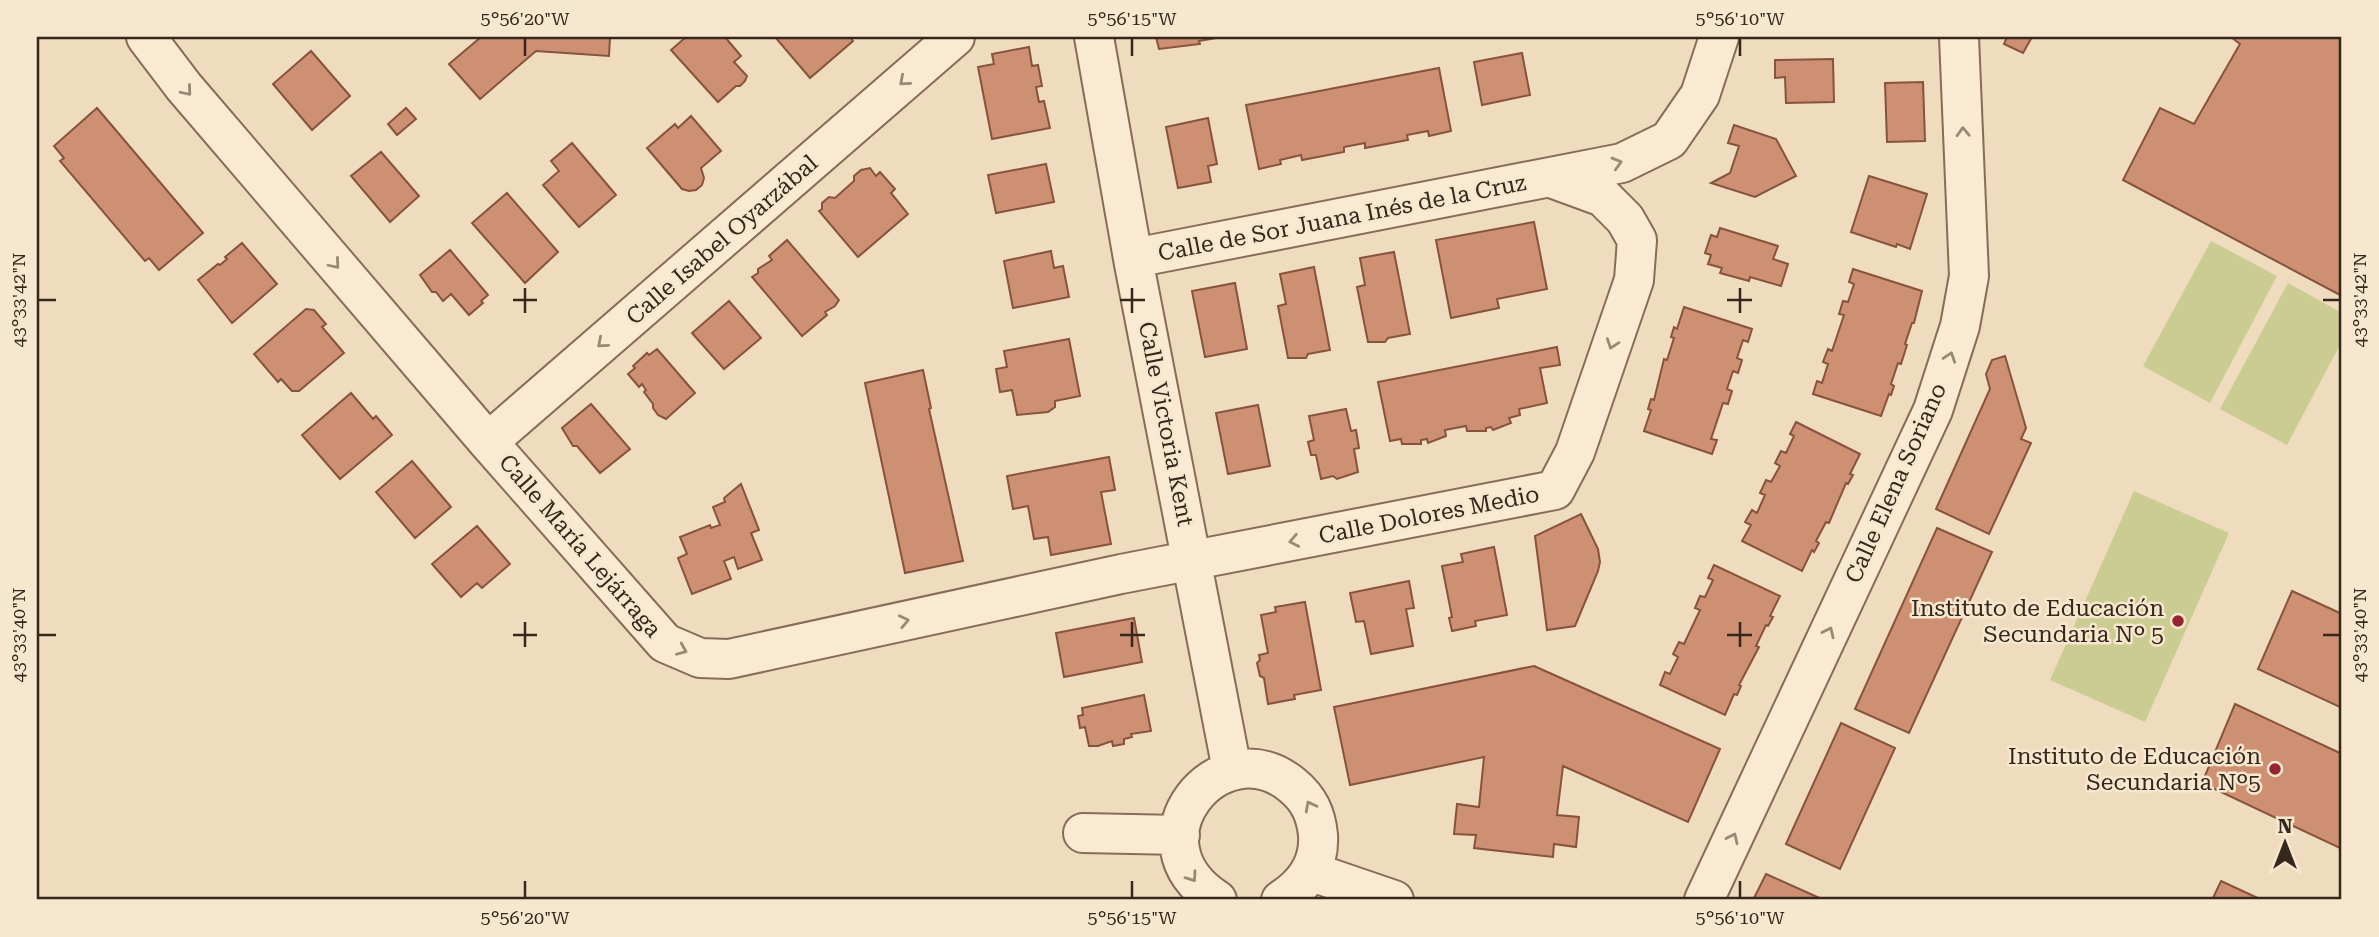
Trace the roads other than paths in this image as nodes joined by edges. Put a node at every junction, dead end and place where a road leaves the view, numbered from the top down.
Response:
1 (146, 37) edge
2 (955, 37) edge
3 (1094, 37) edge
4 (1719, 37) edge
5 (1959, 37) edge
6 (1551, 178) junction
7 (1134, 258) junction
8 (488, 442) junction
9 (1192, 561) junction
10 (1232, 771) junction
11 (1083, 833) dead end
12 (1180, 835) junction
13 (1312, 872) junction
14 (1217, 900) edge
15 (1281, 900) edge
16 (1394, 900) edge
17 (1704, 900) edge

1 -> 8 street, Calle María Lejárraga
2 -> 8 street, Calle Isabel Oyarzábal
3 - 7 street, Calle Victoria Kent
6 -> 4 street
17 -> 5 street, Calle Elena Soriano
6 - 7 street, Calle de Sor Juana Inés de la Cruz
6 -> 9 street, Calle Dolores Medio
7 - 9 street, Calle Victoria Kent
8 -> 9 street, Calle María Lejárraga
9 - 10 street, Calle Victoria Kent
10 - 12 street
13 -> 10 street
11 - 12 street
12 -> 14 street
13 - 15 street
13 - 16 street

